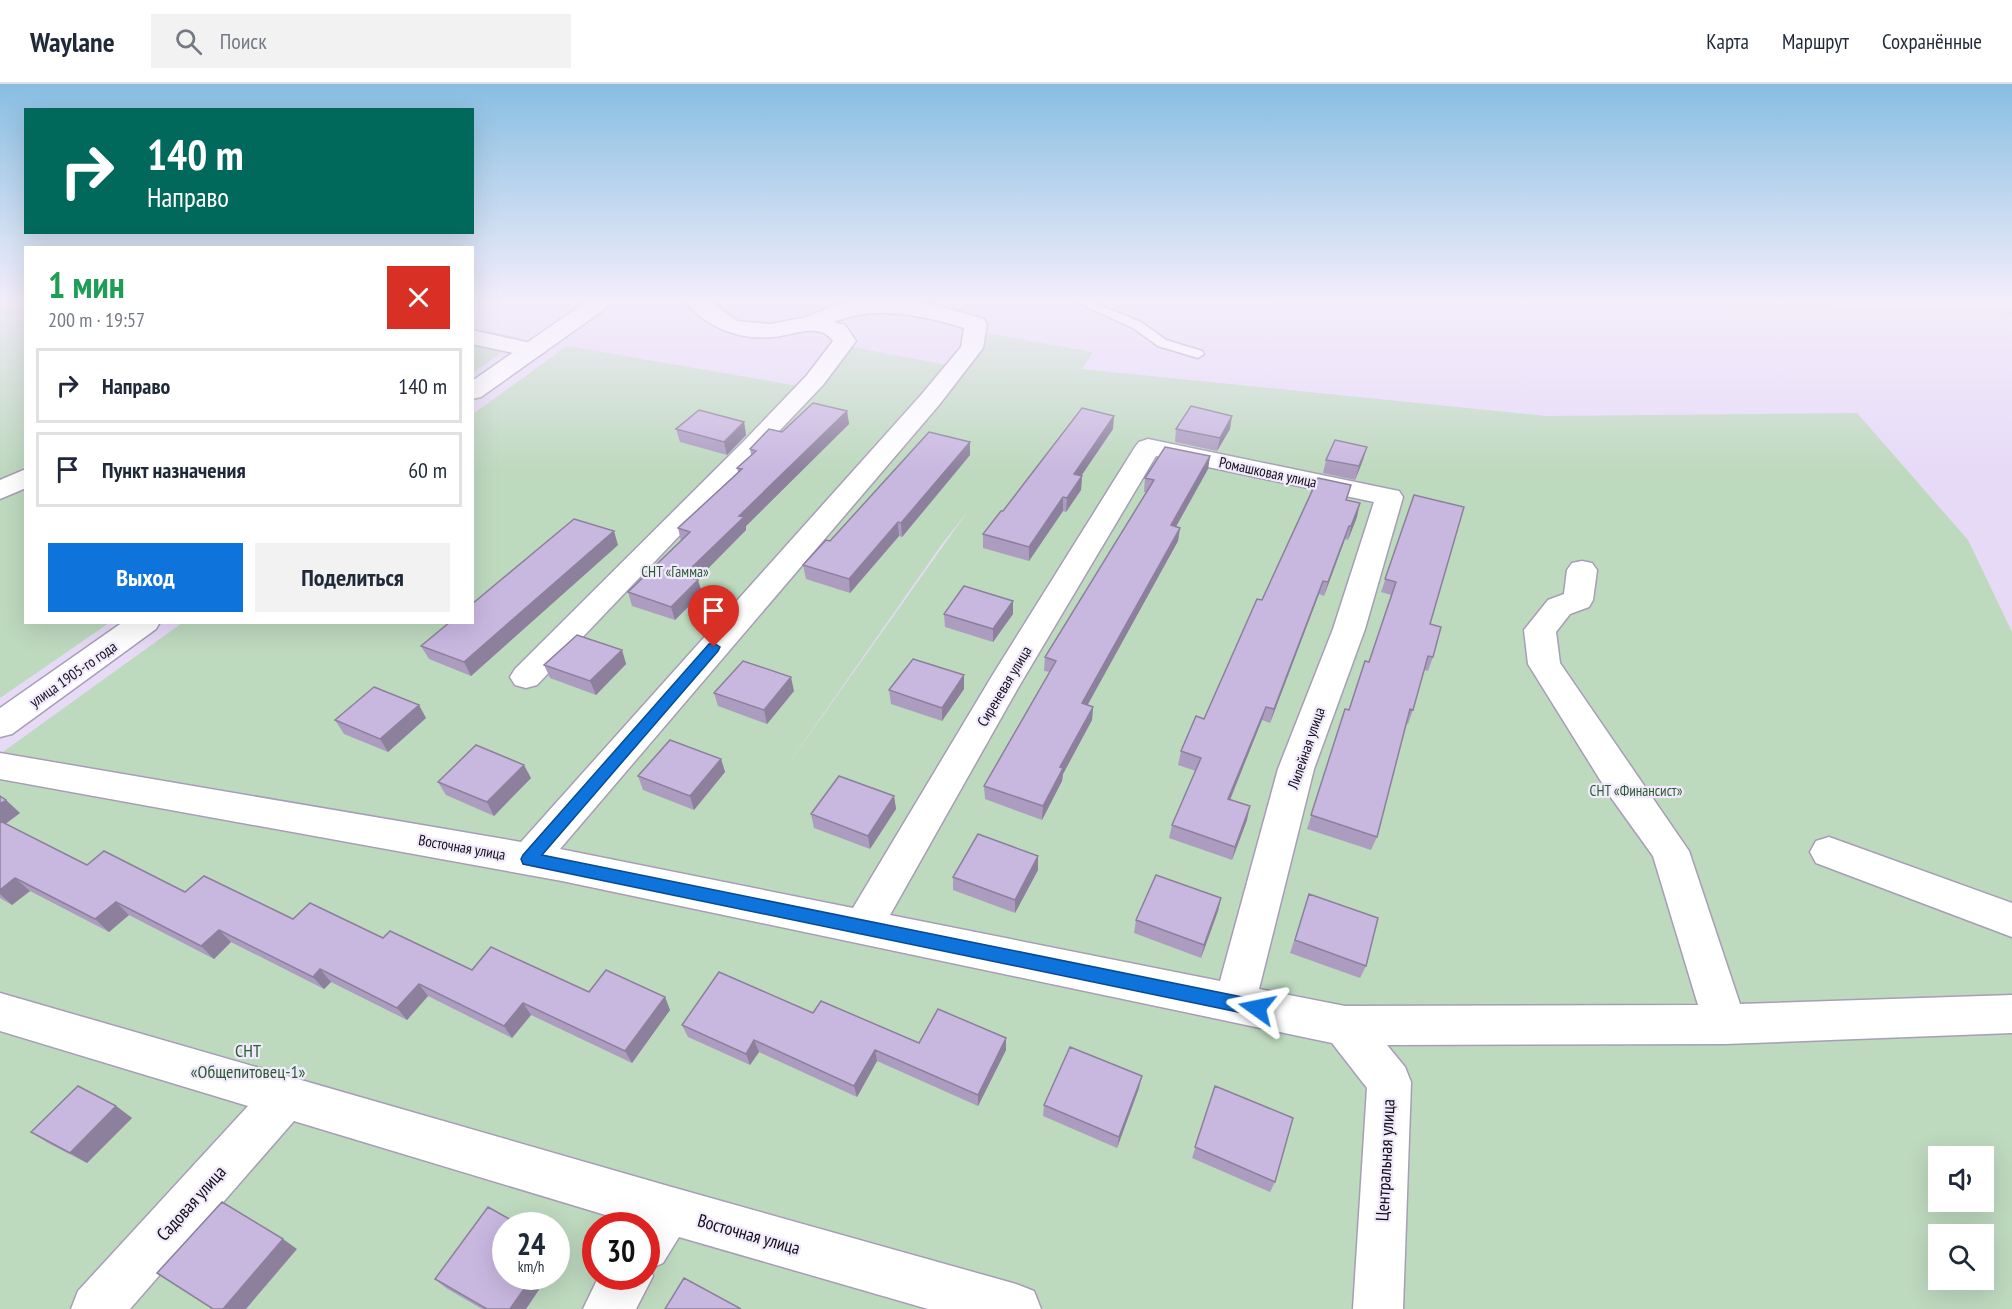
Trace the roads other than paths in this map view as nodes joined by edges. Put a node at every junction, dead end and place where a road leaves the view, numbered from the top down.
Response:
1 (520, 358) edge
2 (832, 358) edge
3 (964, 358) edge
4 (474, 391) edge
5 (1148, 447) joint
6 (24, 478) edge
7 (0, 491) edge
8 (1389, 496) joint
9 (1582, 570) dead end
10 (142, 624) edge
11 (526, 677) dead end
12 (0, 725) edge
13 (0, 766) edge
14 (1829, 852) dead end
15 (529, 859) junction
16 (2012, 920) edge
17 (863, 927) junction
18 (1235, 1003) junction
19 (0, 1012) edge
20 (2012, 1014) edge
21 (1725, 1024) junction
22 (1345, 1026) junction
23 (286, 1097) junction
24 (612, 1212) edge
25 (660, 1229) edge
26 (620, 1290) edge
27 (96, 1309) edge
28 (608, 1309) edge
29 (1016, 1309) edge
30 (1378, 1309) edge

1 - 4 street
2 - 11 street
3 - 15 street
5 - 8 street, Ромашковая улица
5 - 17 street, Сиреневая улица
6 - 7 street
8 - 18 street, Лилейная улица
9 - 21 street
10 - 12 street, улица 1905-го года
13 - 15 street, Восточная улица
14 - 16 street
15 - 17 street, Восточная улица
17 - 18 street, Восточная улица
18 - 22 street, Восточная улица
19 - 23 street, Восточная улица
20 - 21 street, Восточная улица
21 - 22 street, Восточная улица
22 - 30 street, Центральная улица
23 - 24 street, Восточная улица
23 - 27 street, Садовая улица
25 - 29 street, Восточная улица
26 - 28 street

